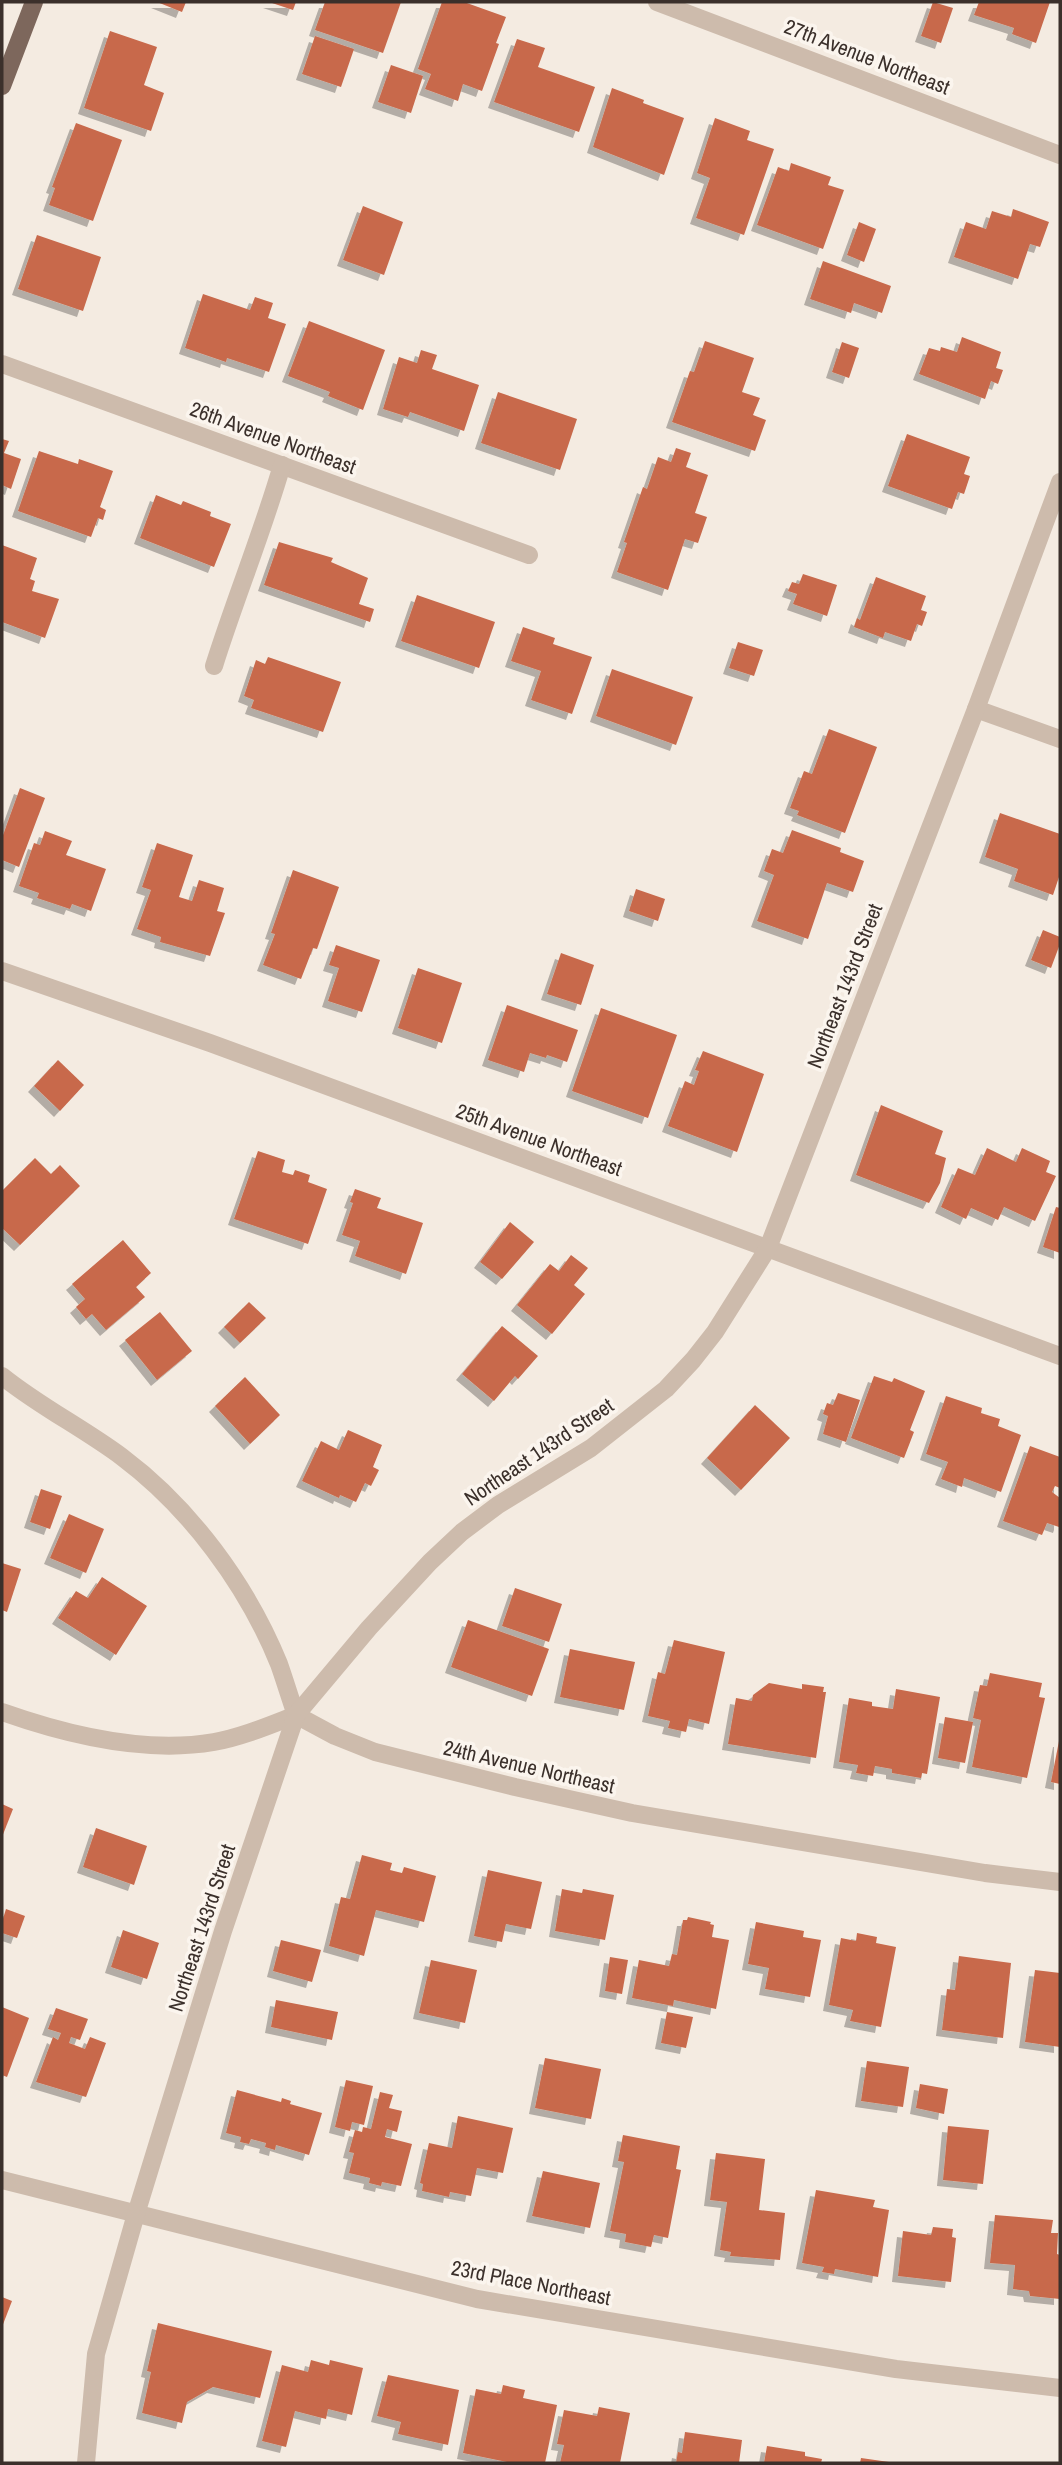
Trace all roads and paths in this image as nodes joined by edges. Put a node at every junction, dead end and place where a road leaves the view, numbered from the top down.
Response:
1 (34, 2) edge
2 (657, 2) edge
3 (2, 86) edge
4 (1060, 155) edge
5 (2, 364) edge
6 (282, 465) junction
7 (1060, 482) edge
8 (529, 555) dead end
9 (214, 666) dead end
10 (976, 709) junction
11 (1060, 739) edge
12 (2, 971) edge
13 (768, 1248) junction
14 (1060, 1356) edge
15 (2, 1376) edge
16 (2, 1712) edge
17 (296, 1715) junction
18 (1060, 1882) edge
19 (2, 2180) edge
20 (136, 2214) junction
21 (1060, 2388) edge
22 (86, 2463) edge

1 - 3 main road
2 - 4 street, 27th Avenue Northeast
5 - 6 street, 26th Avenue Northeast
6 - 8 street, 26th Avenue Northeast
6 - 9 street
7 - 10 street, Northeast 143rd Street
10 - 11 street
10 - 13 street, Northeast 143rd Street
12 - 13 street, 25th Avenue Northeast
13 - 14 street, 25th Avenue Northeast
13 - 17 street, Northeast 143rd Street
15 - 17 street
16 - 17 street
17 - 18 street, 24th Avenue Northeast
17 - 20 street, Northeast 143rd Street
19 - 20 street, 23rd Place Northeast
20 - 21 street, 23rd Place Northeast
20 - 22 street, Northeast 143rd Street

